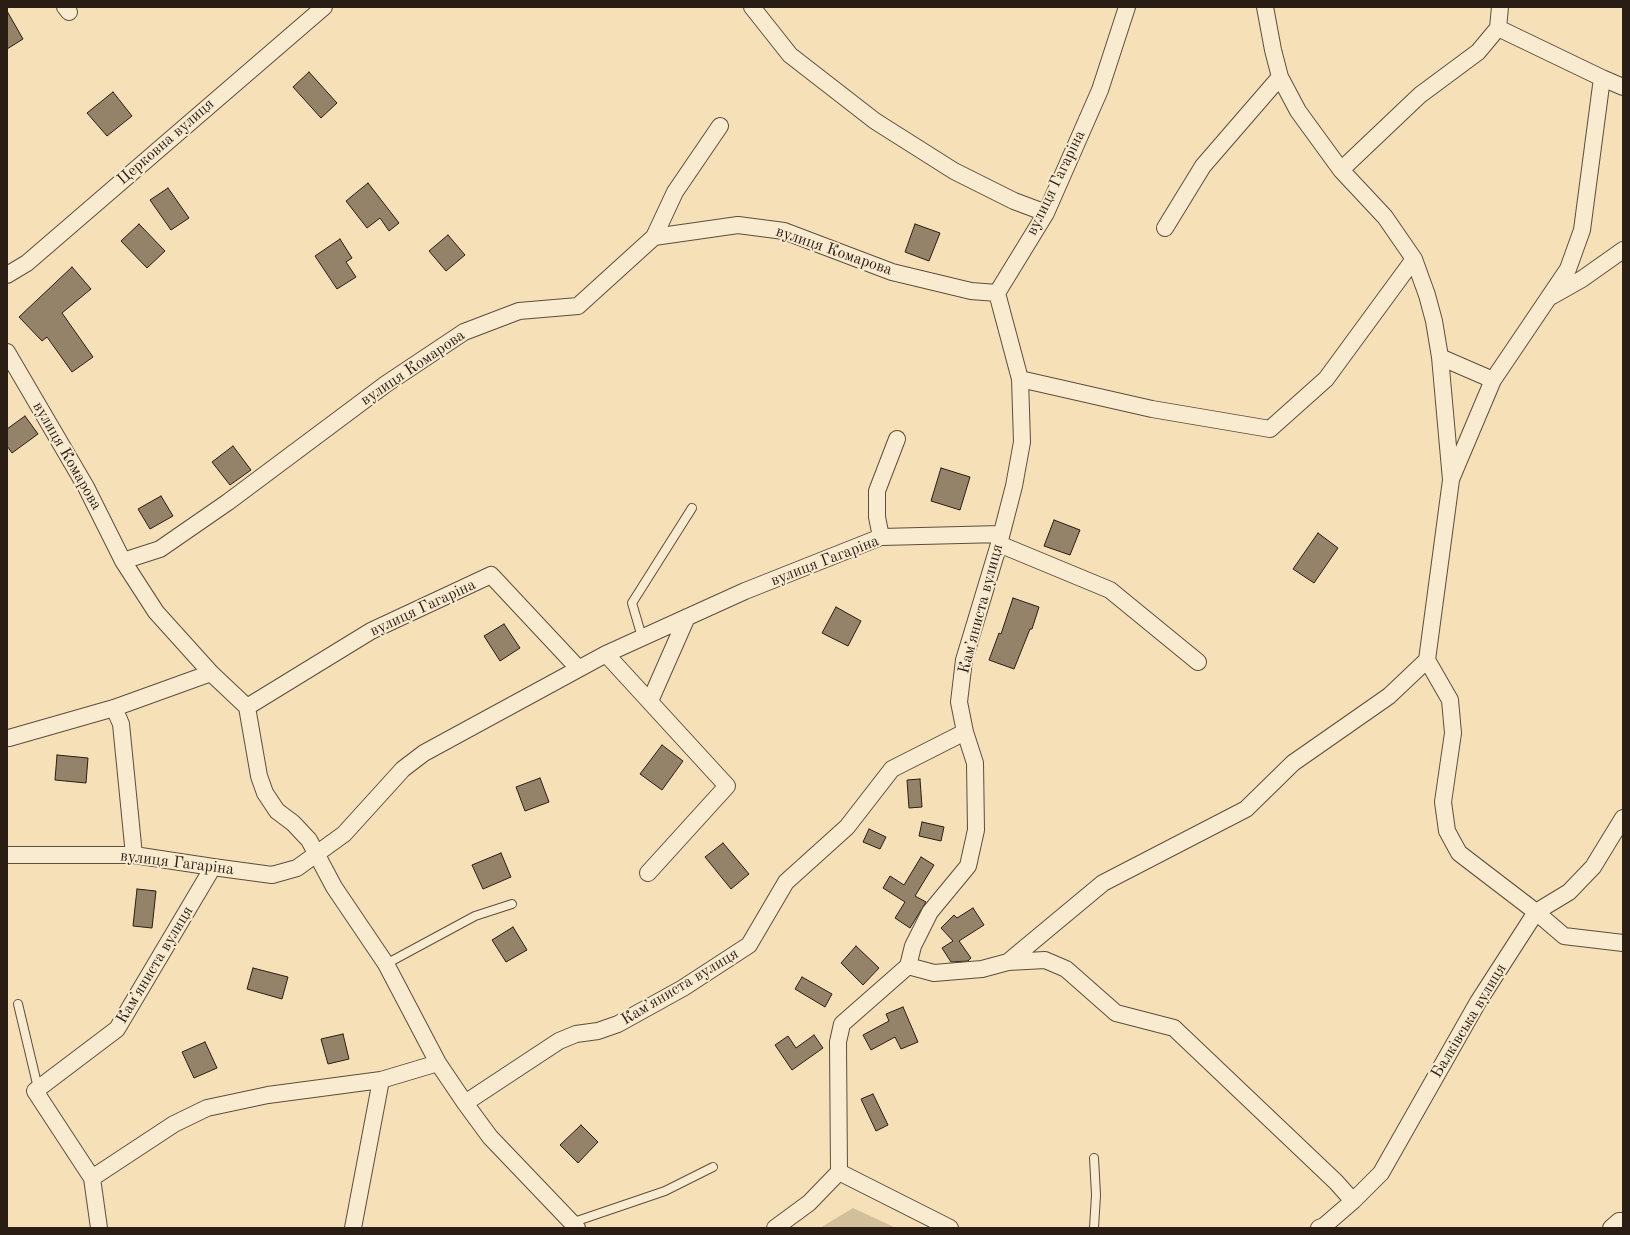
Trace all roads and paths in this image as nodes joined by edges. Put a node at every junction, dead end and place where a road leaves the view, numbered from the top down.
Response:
1 (324, 7) edge
2 (752, 7) edge
3 (1127, 7) edge
4 (1265, 7) edge
5 (1500, 7) edge
6 (1498, 28) junction
7 (1280, 77) junction
8 (1602, 78) junction
9 (1623, 87) edge
10 (720, 126) dead end
11 (1341, 170) junction
12 (1046, 214) junction
13 (1165, 228) dead end
14 (654, 237) junction
15 (1623, 250) edge
16 (1414, 258) junction
17 (7, 275) edge
18 (997, 293) junction
19 (1550, 297) junction
20 (7, 352) edge
21 (1440, 357) junction
22 (1020, 379) junction
23 (1493, 380) junction
24 (897, 439) dead end
25 (1451, 480) junction
26 (692, 508) dead end
27 (881, 537) junction
28 (1000, 539) junction
29 (124, 561) junction
30 (687, 617) junction
31 (642, 636) junction
32 (606, 654) junction
33 (1427, 660) junction
34 (1198, 662) dead end
35 (578, 668) junction
36 (211, 673) junction
37 (650, 701) junction
38 (247, 707) junction
39 (114, 708) junction
40 (965, 732) junction
41 (9, 738) dead end
42 (1623, 818) edge
43 (134, 854) junction
44 (317, 854) junction
45 (7, 855) edge
46 (213, 867) junction
47 (648, 873) dead end
48 (512, 904) dead end
49 (1536, 912) junction
50 (1623, 943) edge
51 (1008, 962) junction
52 (386, 964) junction
53 (908, 966) junction
54 (18, 1004) dead end
55 (438, 1062) junction
56 (381, 1080) junction
57 (38, 1088) junction
58 (465, 1103) junction
59 (1094, 1158) dead end
60 (713, 1167) dead end
61 (839, 1172) junction
62 (92, 1178) junction
63 (1353, 1201) junction
64 (1623, 1221) edge
65 (574, 1225) edge
66 (99, 1228) edge
67 (352, 1228) edge
68 (775, 1228) edge
69 (950, 1228) edge
70 (1094, 1228) edge
71 (1319, 1228) edge
72 (1611, 1228) edge

1 - 17 street, Церковна вулиця
2 - 12 street
3 - 12 street, вулиця Гагаріна
4 - 7 street
5 - 6 street
6 - 8 street
6 - 11 street
7 - 11 street
7 - 13 street
8 - 9 street
8 - 19 street
10 - 14 street
11 - 16 street
12 - 18 street, вулиця Гагаріна
14 - 18 street, вулиця Комарова
14 - 29 street, вулиця Комарова
15 - 19 street
16 - 21 street
16 - 22 street
18 - 22 street
19 - 23 street
20 - 29 street, вулиця Комарова
21 - 23 street
21 - 25 street
22 - 28 street
23 - 25 street
24 - 27 street
25 - 33 street
26 - 31 lane
27 - 28 street, вулиця Гагаріна
27 - 30 street, вулиця Гагаріна
28 - 34 street
28 - 40 street, Камʼяниста вулиця
29 - 36 street, вулиця Комарова
30 - 31 street, вулиця Гагаріна
30 - 37 street
31 - 32 street, вулиця Гагаріна
32 - 35 street, вулиця Гагаріна
32 - 37 street
33 - 49 street
33 - 51 street
35 - 38 street, вулиця Гагаріна
35 - 44 street, вулиця Гагаріна
36 - 38 street
36 - 39 street
37 - 47 street
38 - 44 street
39 - 41 street
39 - 43 street
40 - 53 street, Камʼяниста вулиця
40 - 58 street, Камʼяниста вулиця
42 - 49 street, Балківська вулиця
43 - 45 street, вулиця Гагаріна
43 - 46 street, вулиця Гагаріна
44 - 46 street, вулиця Гагаріна
44 - 52 street
46 - 57 street, Камʼяниста вулиця
48 - 52 lane
49 - 50 street
49 - 63 street, Балківська вулиця
51 - 53 street
51 - 63 street
52 - 55 street
53 - 61 street
54 - 57 lane
55 - 56 street
55 - 58 street
56 - 62 street
56 - 67 street
57 - 62 street
58 - 65 street
59 - 70 lane
60 - 65 lane
61 - 68 street
61 - 69 street
62 - 66 street
63 - 71 street, Балківська вулиця
64 - 72 street

